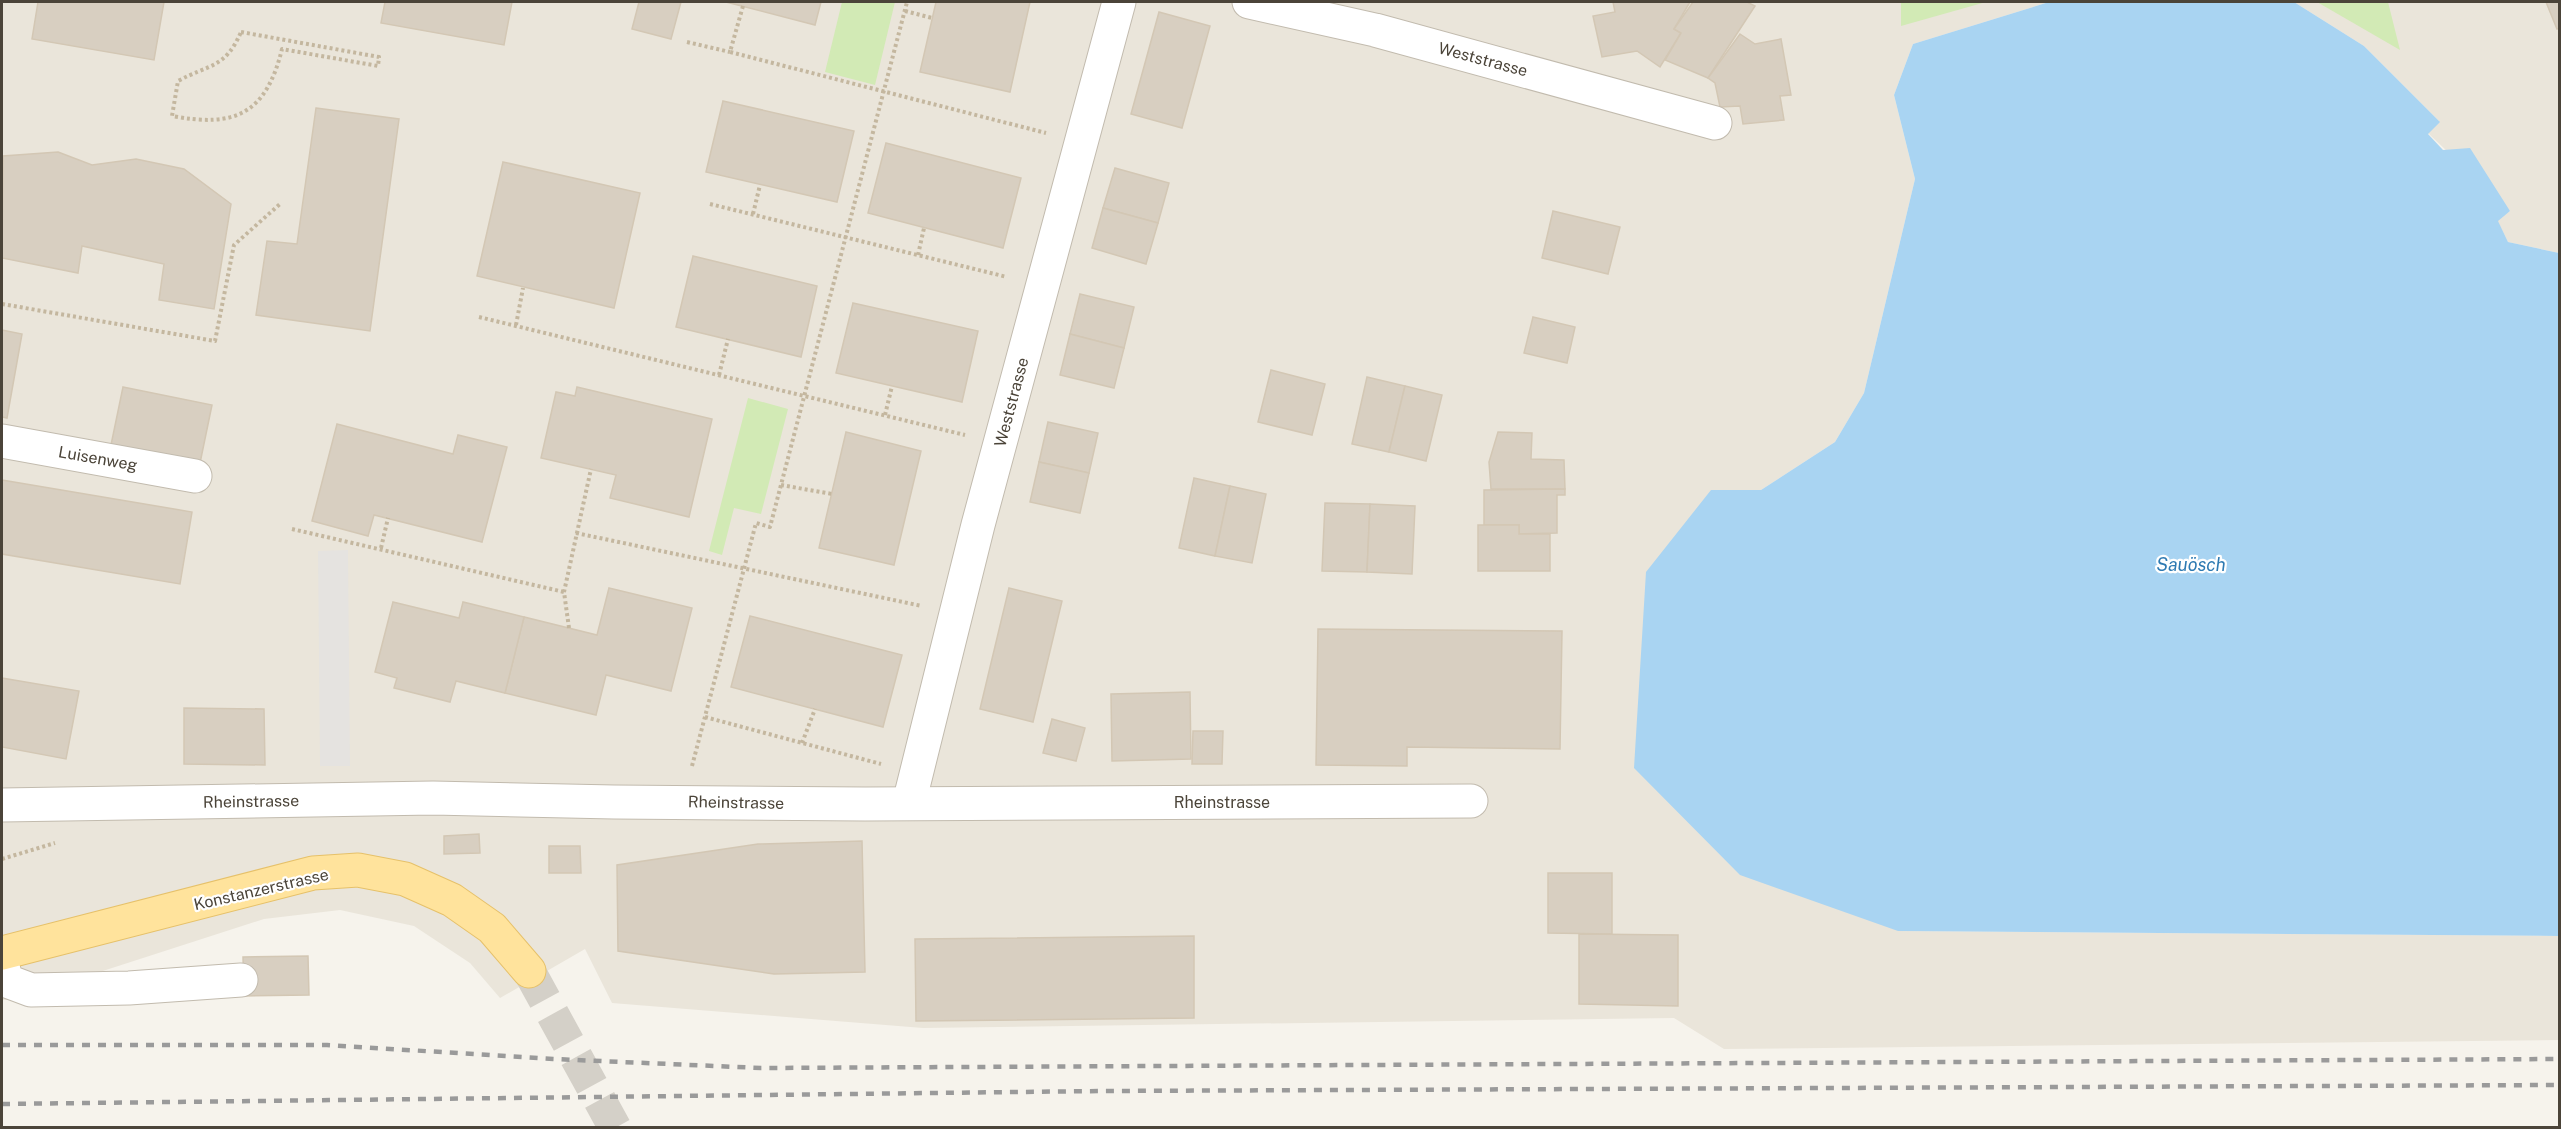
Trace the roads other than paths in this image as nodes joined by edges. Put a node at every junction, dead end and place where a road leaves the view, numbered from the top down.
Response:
1 (1119, 2) edge
2 (1249, 2) edge
3 (1715, 123) dead end
4 (2, 441) edge
5 (195, 476) dead end
6 (913, 788) junction
7 (1472, 801) dead end
8 (2, 806) edge
9 (2, 953) edge
10 (2, 964) edge
11 (529, 971) tunnel mouth
12 (241, 980) dead end

1 - 6 street, Weststrasse
2 - 3 street, Weststrasse
4 - 5 street, Luisenweg
6 - 7 street, Rheinstrasse
6 - 8 street, Rheinstrasse
9 - 11 main road, Konstanzerstrasse
10 - 12 street

